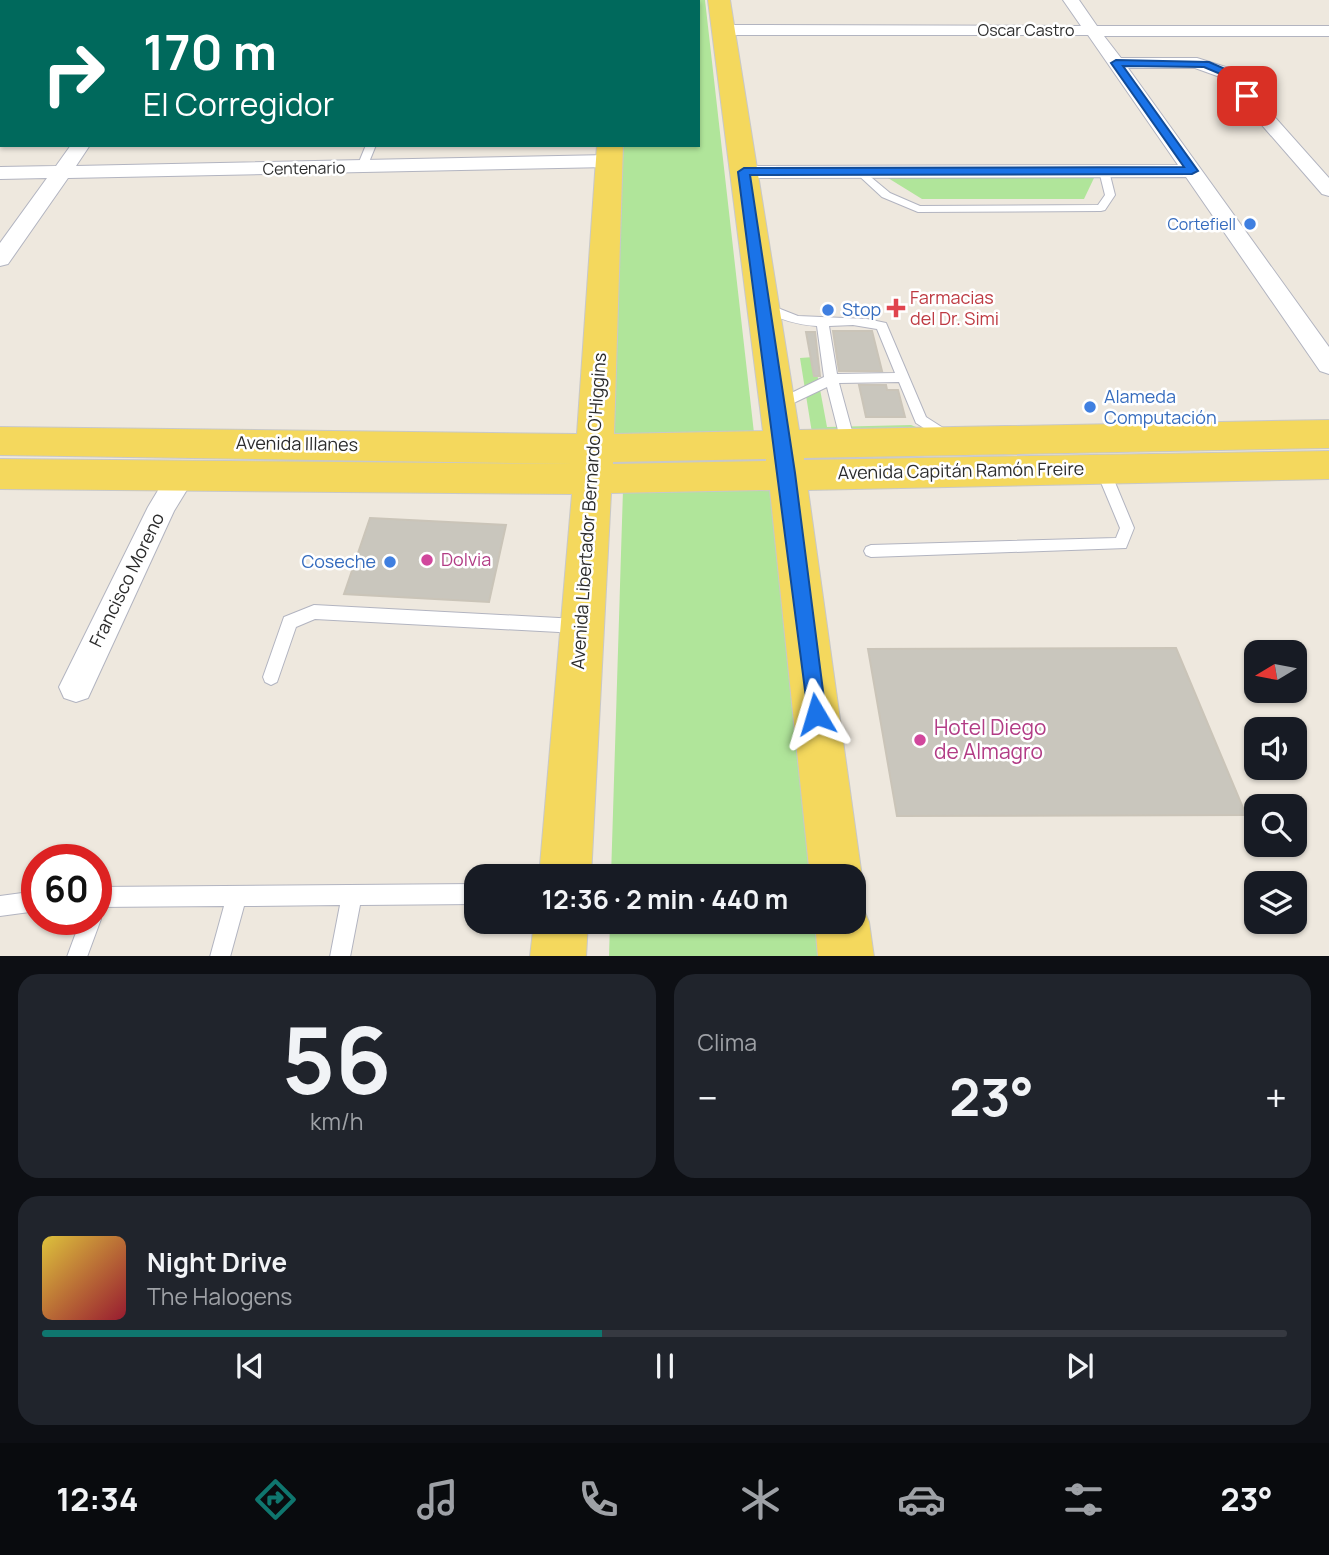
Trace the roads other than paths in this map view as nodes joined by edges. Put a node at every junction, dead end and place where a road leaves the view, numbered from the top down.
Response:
1 (719, 0) edge
2 (1071, 0) edge
3 (724, 30) junction
4 (1092, 30) junction
5 (1329, 31) edge
6 (1116, 63) junction
7 (80, 147) edge
8 (370, 147) edge
9 (609, 153) edge
10 (362, 167) junction
11 (860, 171) junction
12 (1104, 171) junction
13 (1192, 171) junction
14 (744, 172) junction
15 (0, 173) edge
16 (60, 173) junction
17 (1329, 190) edge
18 (0, 260) edge
19 (763, 306) junction
20 (823, 324) junction
21 (1329, 365) edge
22 (904, 376) junction
23 (831, 379) junction
24 (777, 406) junction
25 (1329, 434) edge
26 (954, 440) junction
27 (0, 441) edge
28 (848, 442) junction
29 (785, 458) junction
30 (594, 463) junction
31 (1329, 465) edge
32 (1102, 468) junction
33 (0, 474) edge
34 (182, 475) junction
35 (870, 551) dead end
36 (582, 626) junction
37 (271, 677) dead end
38 (76, 687) dead end
39 (566, 864) edge
40 (834, 864) edge
41 (464, 894) edge
42 (352, 895) junction
43 (237, 896) junction
44 (112, 899) edge
45 (21, 903) edge
46 (0, 906) edge
47 (560, 934) edge
48 (843, 934) edge
49 (85, 935) edge
50 (77, 956) edge
51 (220, 956) edge
52 (340, 956) edge
53 (558, 956) edge
54 (846, 956) edge

1 - 3 main road
2 - 4 street
3 - 4 street, Oscar Castro
3 - 14 main road
4 - 5 street, Oscar Castro
4 - 6 street
6 - 13 street
6 - 17 street
7 - 16 street
8 - 10 lane
9 - 10 street, Centenario
9 - 30 main road, Avenida Libertador Bernardo O'Higgins
10 - 16 street, Centenario
11 - 12 street
11 - 12 lane
11 - 14 street
12 - 13 street
13 - 21 street
14 - 19 main road
15 - 16 street, Centenario
16 - 18 street
19 - 20 lane
19 - 24 main road
20 - 22 lane
20 - 23 lane
22 - 23 lane
22 - 26 lane
23 - 24 lane
23 - 28 lane
24 - 29 main road
25 - 26 main road, Avenida Capitán Ramón Freire
26 - 28 main road, Avenida Capitán Ramón Freire
27 - 30 main road, Avenida Illanes
28 - 29 main road, Avenida Capitán Ramón Freire
29 - 30 main road, Avenida Capitán Ramón Freire
29 - 32 main road, Avenida Capitán Ramón Freire
29 - 40 main road
30 - 34 main road, Avenida Illanes
30 - 36 main road, Avenida Libertador Bernardo O'Higgins
31 - 32 main road, Avenida Capitán Ramón Freire
32 - 35 lane
33 - 34 main road, Avenida Illanes
34 - 38 street, Francisco Moreno
36 - 37 lane
36 - 39 main road, Avenida Libertador Bernardo O'Higgins
41 - 42 lane
42 - 43 lane
42 - 52 lane
43 - 44 lane
43 - 51 lane
45 - 46 lane
47 - 53 main road
48 - 54 main road
49 - 50 lane

